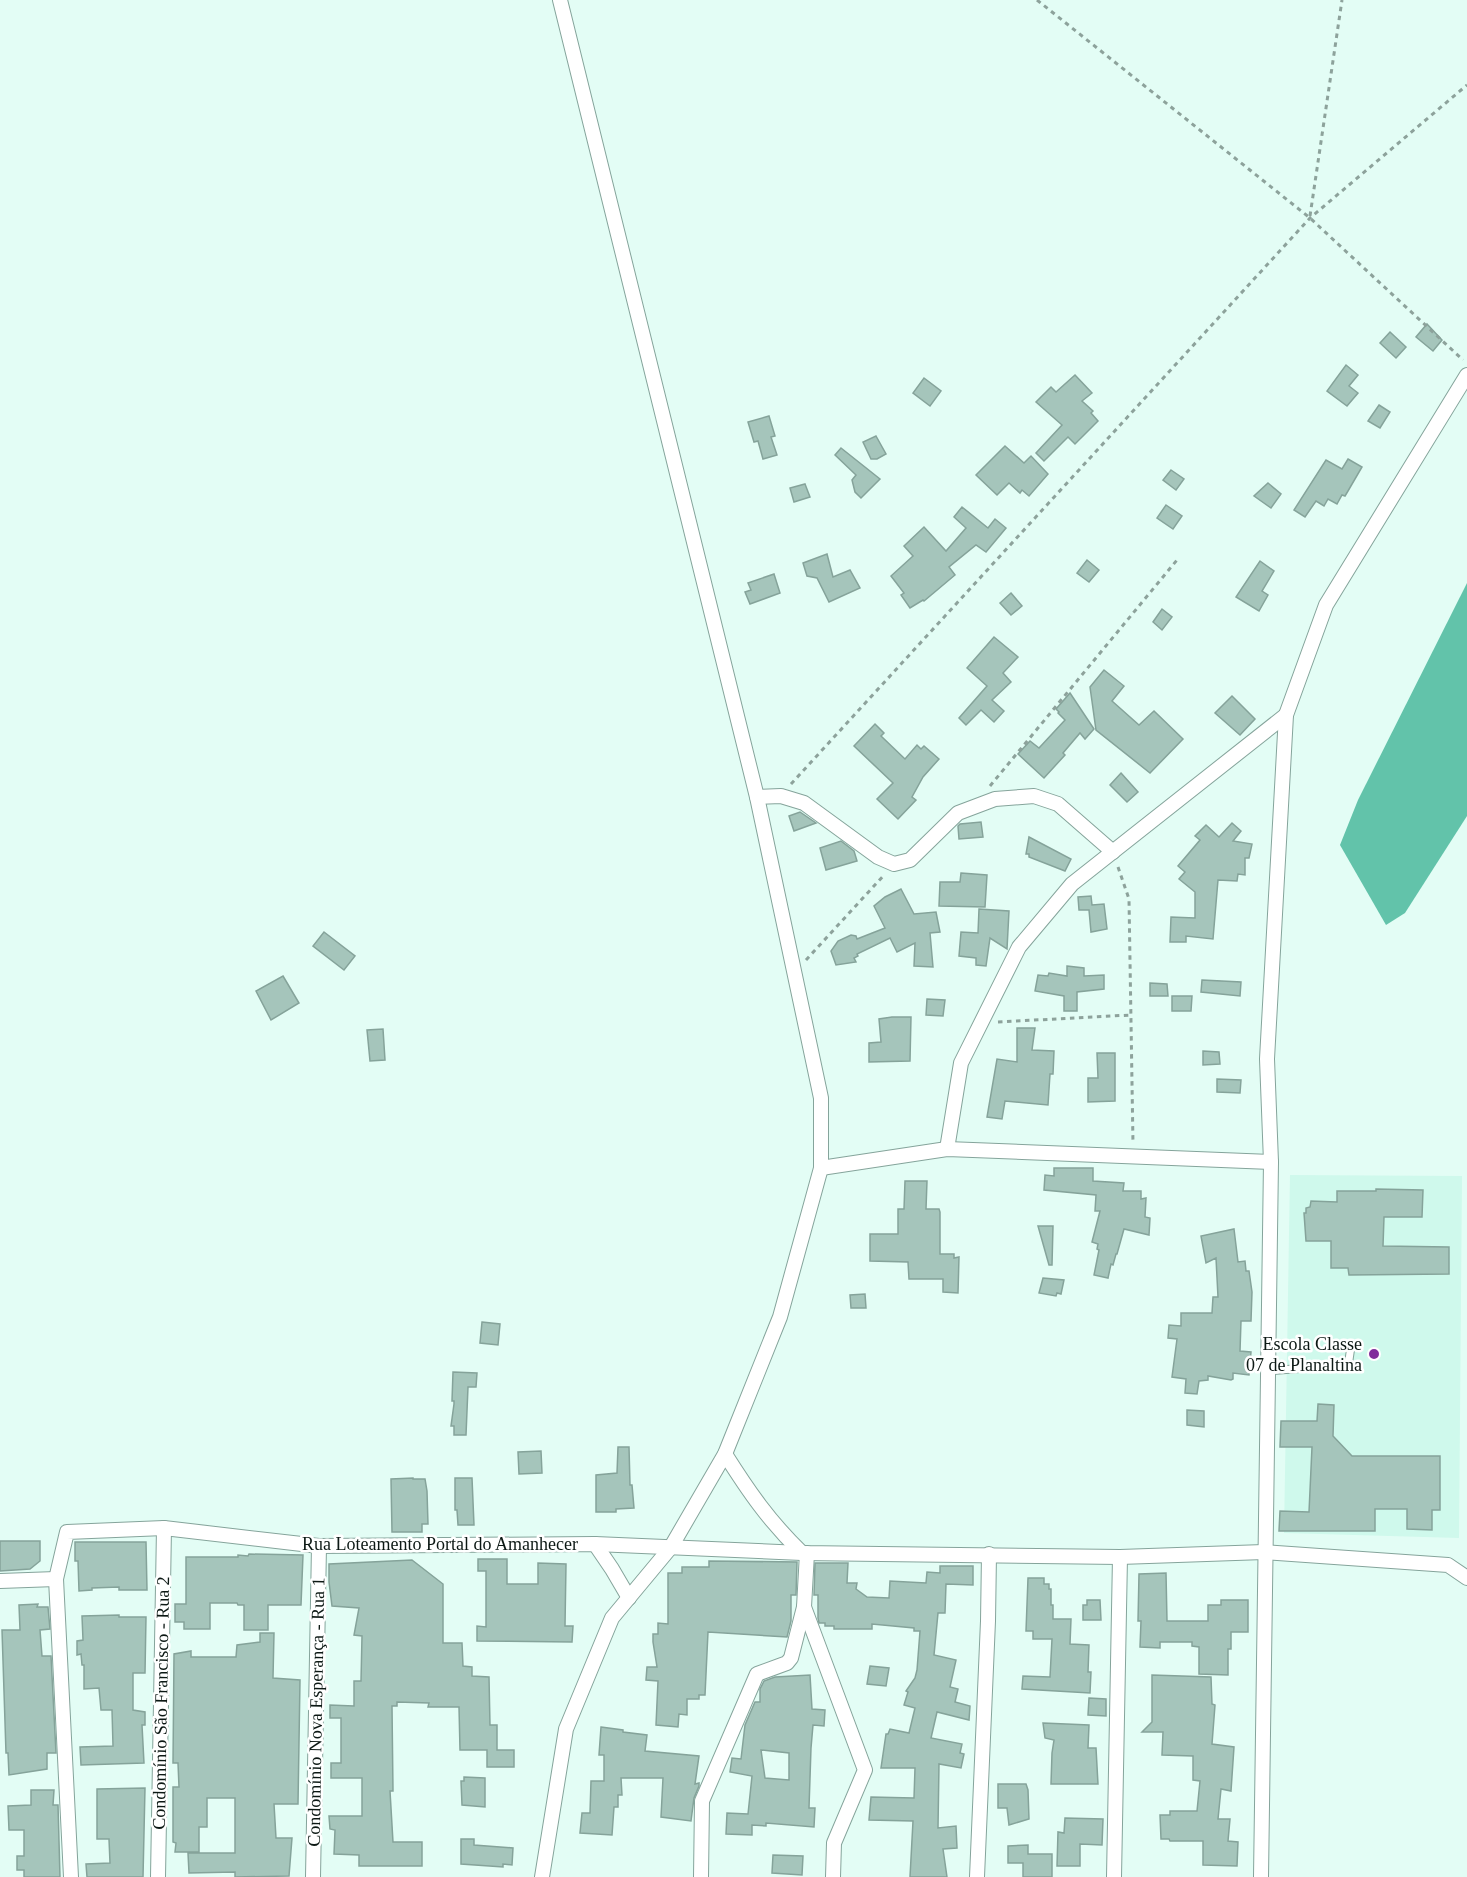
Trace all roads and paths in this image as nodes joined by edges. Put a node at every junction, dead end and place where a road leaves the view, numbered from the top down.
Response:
1 (560, 0) edge
2 (1037, 0) edge
3 (1342, 0) edge
4 (1467, 85) edge
5 (1310, 218) junction
6 (1467, 364) edge
7 (1467, 375) edge
8 (1176, 560) dead end
9 (1286, 715) junction
10 (781, 796) junction
11 (757, 797) junction
12 (971, 808) junction
13 (1113, 852) junction
14 (894, 864) junction
15 (794, 973) junction
16 (1131, 1015) junction
17 (981, 1023) junction
18 (947, 1149) junction
19 (1133, 1157) junction
20 (1270, 1162) junction
21 (821, 1168) junction
22 (1351, 1346) dead end
23 (1267, 1371) junction
24 (725, 1454) junction
25 (164, 1528) junction
26 (595, 1545) junction
27 (319, 1546) junction
28 (671, 1547) junction
29 (1264, 1552) junction
30 (804, 1553) junction
31 (989, 1554) junction
32 (1120, 1557) junction
33 (1467, 1578) edge
34 (56, 1579) junction
35 (0, 1581) edge
36 (629, 1598) junction
37 (804, 1607) junction
38 (71, 1877) edge
39 (158, 1877) edge
40 (313, 1877) edge
41 (542, 1877) edge
42 (701, 1877) edge
43 (833, 1877) edge
44 (976, 1877) edge
45 (1114, 1877) edge
46 (1261, 1877) edge

1 - 11 street
2 - 5 path
3 - 5 path
4 - 5 path
5 - 6 path
5 - 10 path
7 - 9 street
8 - 12 path
9 - 13 street
9 - 20 street
10 - 11 street
10 - 14 street
11 - 15 street
12 - 13 street
12 - 14 street
13 - 16 path
13 - 17 street
14 - 15 path
15 - 21 street
16 - 17 path
16 - 19 path
17 - 18 street
18 - 19 street
18 - 21 street
19 - 20 street
20 - 23 street
21 - 24 street
22 - 23 lane
23 - 29 street
24 - 28 street
24 - 30 street
25 - 27 street, Rua Loteamento Portal do Amanhecer
25 - 34 street, Rua Loteamento Portal do Amanhecer
25 - 39 street, Condomínio São Francisco - Rua 2
26 - 27 street, Rua Loteamento Portal do Amanhecer
26 - 28 street, Rua Loteamento Portal do Amanhecer
26 - 36 street
27 - 40 street, Condomínio Nova Esperança - Rua 1
28 - 30 street, Rua Loteamento Portal do Amanhecer
28 - 36 street
29 - 32 street, Rua Loteamento Portal do Amanhecer
29 - 33 street, Rua Loteamento Portal do Amanhecer
29 - 46 street
30 - 31 street, Rua Loteamento Portal do Amanhecer
30 - 37 street
31 - 32 street, Rua Loteamento Portal do Amanhecer
31 - 44 street
32 - 45 street
34 - 35 street
34 - 38 street
36 - 41 street
37 - 42 street
37 - 43 street

